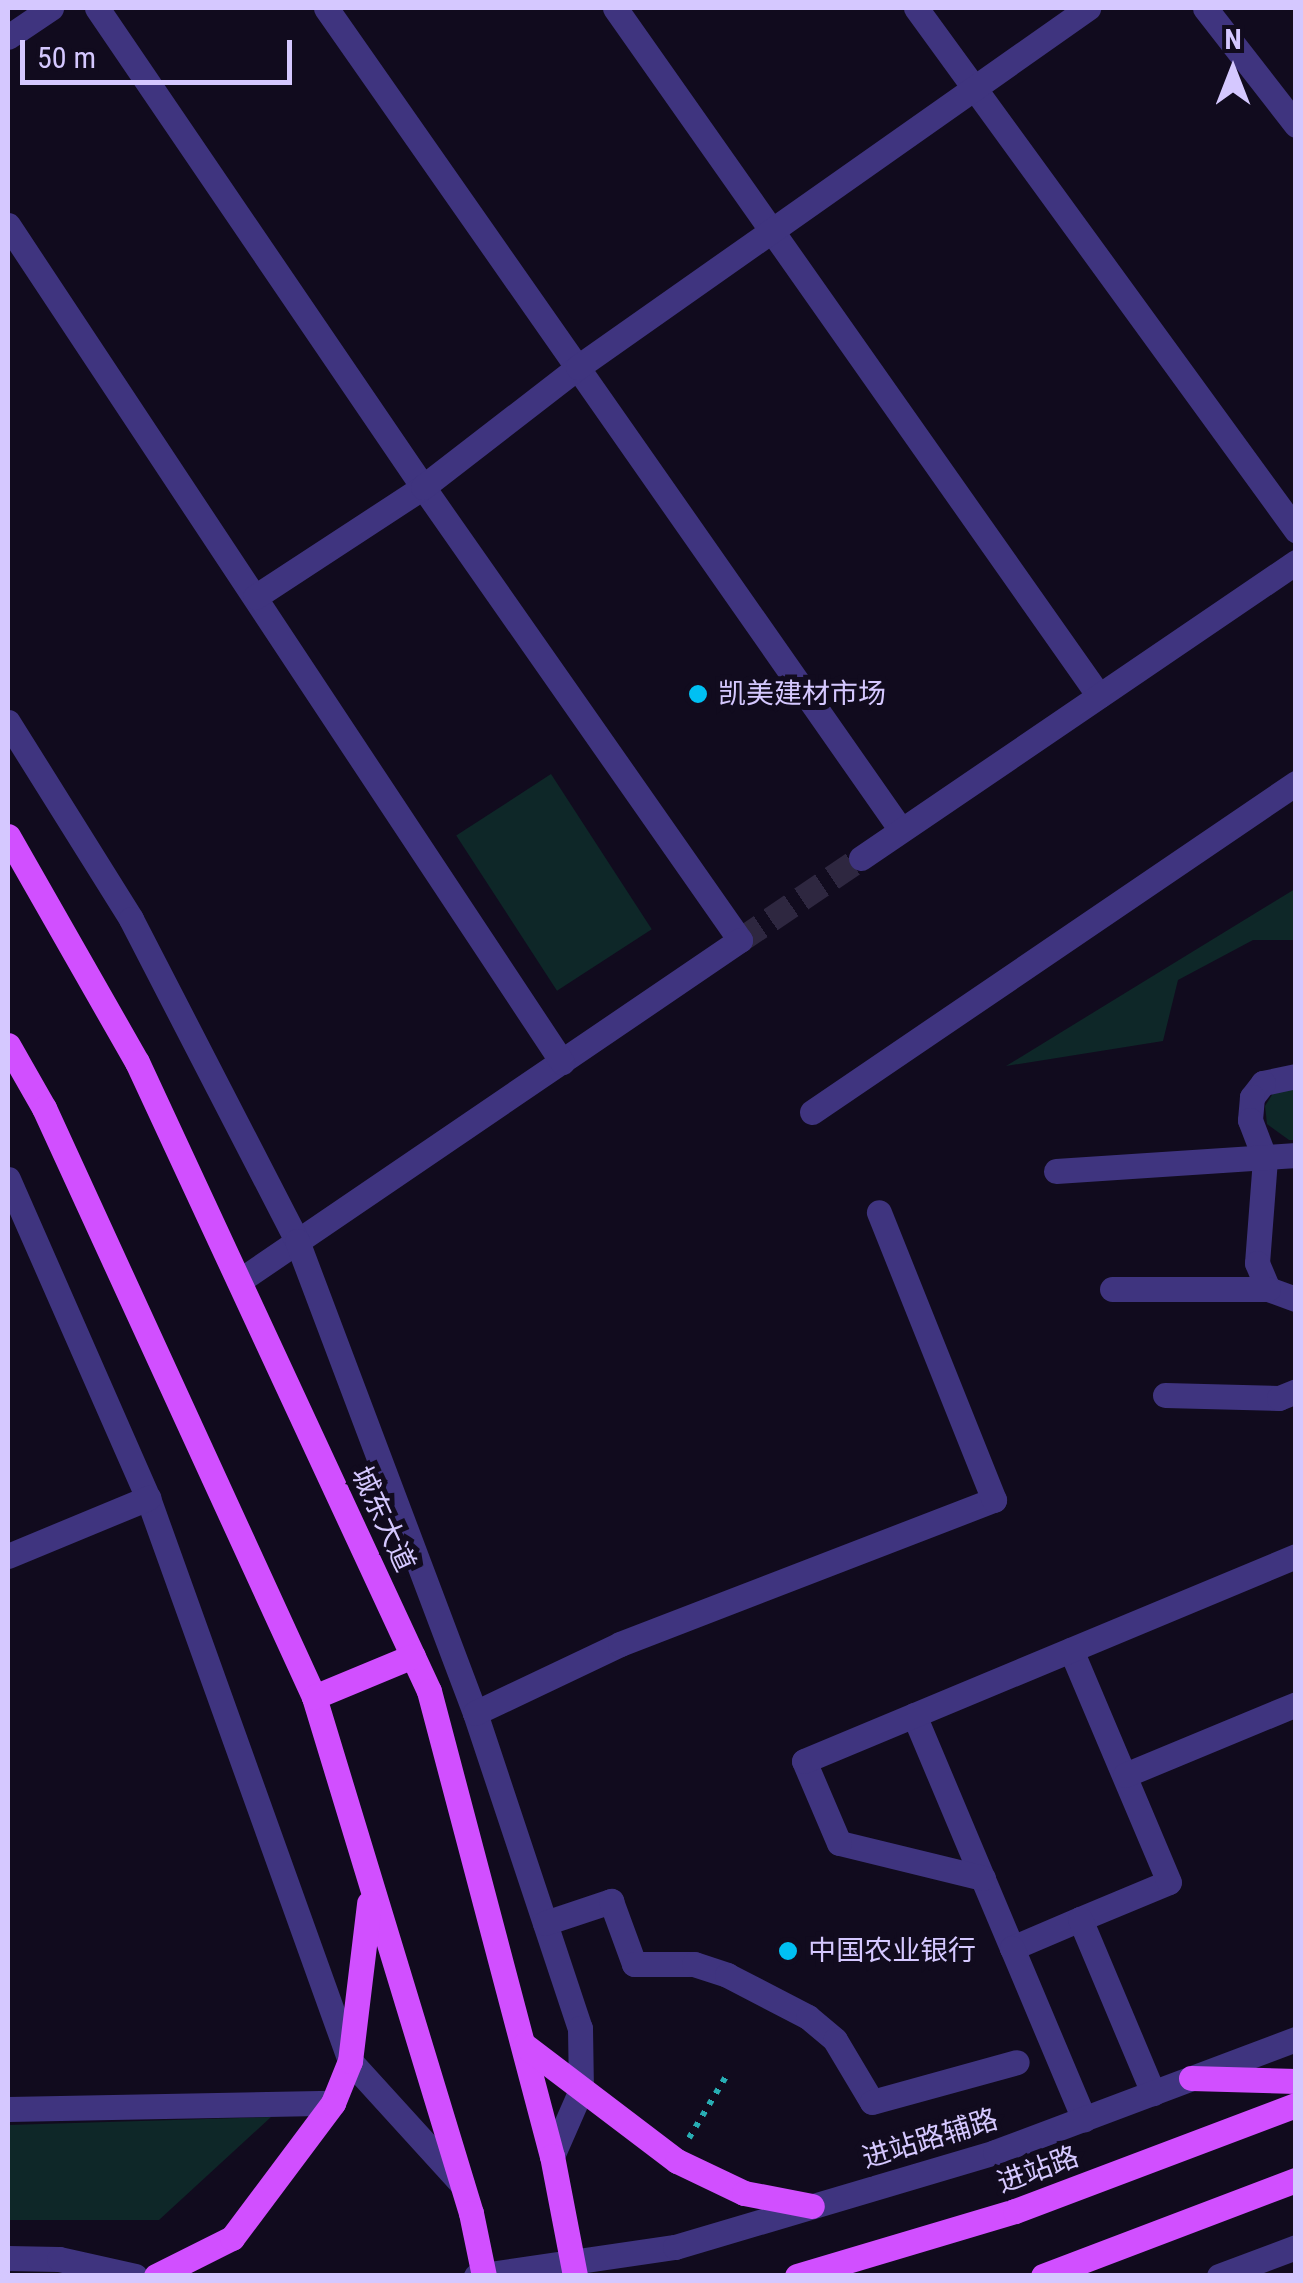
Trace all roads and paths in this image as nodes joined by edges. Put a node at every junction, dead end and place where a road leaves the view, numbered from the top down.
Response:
1 (51, 8) edge
2 (97, 8) edge
3 (326, 8) edge
4 (614, 8) edge
5 (916, 8) edge
6 (1088, 8) edge
7 (1205, 8) edge
8 (8, 37) edge
9 (974, 87) junction
10 (1296, 125) edge
11 (8, 225) edge
12 (773, 232) junction
13 (578, 367) junction
14 (424, 487) junction
15 (1296, 530) edge
16 (1296, 562) edge
17 (254, 597) junction
18 (1099, 696) junction
19 (8, 722) edge
20 (1296, 783) edge
21 (902, 830) junction
22 (8, 836) edge
23 (860, 858) tunnel mouth
24 (8, 1045) edge
25 (562, 1062) junction
26 (1296, 1076) edge
27 (812, 1112) dead end
28 (1296, 1155) edge
29 (1264, 1159) junction
30 (1056, 1171) dead end
31 (8, 1178) edge
32 (879, 1212) dead end
33 (297, 1241) junction
34 (239, 1282) junction
35 (1112, 1289) dead end
36 (1268, 1289) junction
37 (1296, 1299) edge
38 (1296, 1391) edge
39 (1165, 1394) dead end
40 (148, 1498) junction
41 (8, 1556) edge
42 (1296, 1556) edge
43 (1072, 1650) junction
44 (414, 1656) junction
45 (314, 1697) junction
46 (1296, 1704) edge
47 (475, 1713) junction
48 (914, 1715) junction
49 (1124, 1775) junction
50 (983, 1878) junction
51 (370, 1894) junction
52 (1080, 1919) junction
53 (545, 1923) junction
54 (1012, 1948) junction
55 (1296, 2038) edge
56 (524, 2044) junction
57 (350, 2061) junction
58 (1016, 2062) dead end
59 (728, 2073) dead end
60 (1192, 2078) junction
61 (1296, 2082) edge
62 (580, 2090) junction
63 (1153, 2093) junction
64 (333, 2103) junction
65 (1296, 2105) edge
66 (8, 2109) edge
67 (1084, 2118) junction
68 (552, 2156) junction
69 (677, 2161) junction
70 (1296, 2180) edge
71 (462, 2184) junction
72 (812, 2206) junction
73 (1296, 2246) edge
74 (8, 2258) edge
75 (573, 2269) edge
76 (484, 2275) edge
77 (135, 2276) edge
78 (156, 2276) edge
79 (476, 2276) edge
80 (796, 2276) edge
81 (1043, 2276) edge
82 (1219, 2276) edge

1 - 8 street
2 - 14 street
3 - 13 street
4 - 12 street
5 - 9 street
6 - 9 street
7 - 10 street
9 - 12 street
9 - 15 street
11 - 17 street
12 - 13 street
12 - 18 street
13 - 14 street
13 - 21 street
14 - 17 street
14 - 25 street
16 - 18 street
17 - 25 street
18 - 21 street
19 - 33 street
20 - 27 street
21 - 23 street
22 - 34 main road, 城东大道
24 - 45 main road
25 - 33 street
26 - 29 street
28 - 29 street
29 - 30 street
29 - 36 street
31 - 40 street
32 - 47 street
33 - 34 street
33 - 47 street
34 - 44 main road, 城东大道
35 - 36 street
36 - 37 street
38 - 39 street
40 - 41 street
40 - 57 street
42 - 43 street
43 - 48 street
43 - 49 street
44 - 45 main road
44 - 56 main road, 城东大道
45 - 51 main road
46 - 49 street
47 - 53 street
48 - 50 street
48 - 50 street
49 - 52 street
50 - 54 street
51 - 57 main road
51 - 71 main road
52 - 54 street
52 - 63 street
53 - 58 street
53 - 62 street
54 - 67 street
55 - 60 street, 进站路辅路
56 - 62 main road
56 - 68 main road, 城东大道
57 - 64 main road
57 - 71 street
59 - 69 path
60 - 61 main road
60 - 63 street, 进站路辅路
62 - 68 street
62 - 69 main road
63 - 67 street, 进站路辅路
64 - 66 street
64 - 78 main road
65 - 80 main road, 进站路
67 - 72 street, 进站路辅路
68 - 75 main road, 城东大道
69 - 72 main road
70 - 81 main road
71 - 76 main road
72 - 75 street, 进站路辅路
73 - 82 street
74 - 77 street
75 - 76 street, 进站路辅路
76 - 79 street, 进站路辅路

